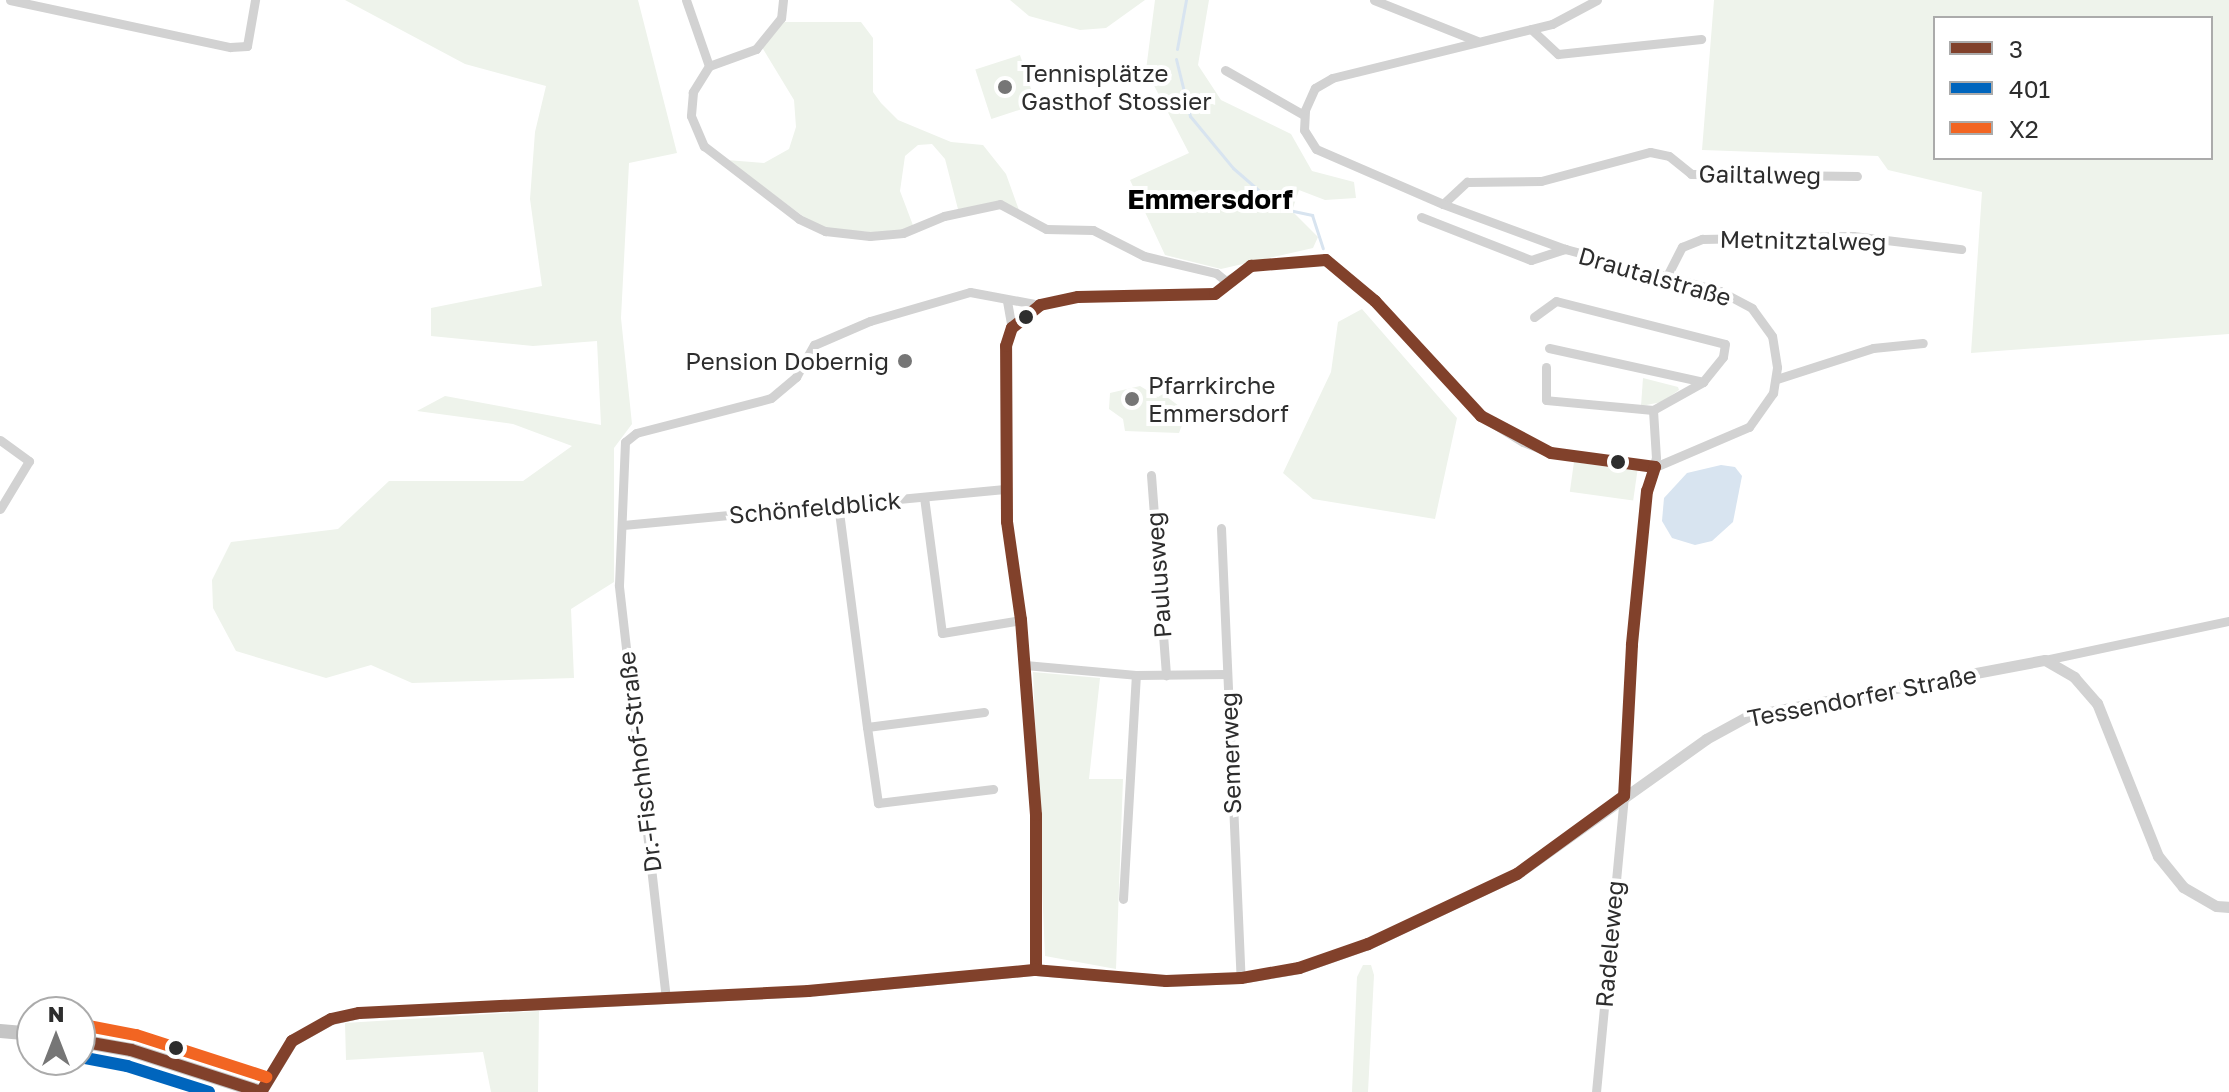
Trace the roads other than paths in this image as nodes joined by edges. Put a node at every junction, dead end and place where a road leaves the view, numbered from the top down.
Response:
1 (10, 0) edge
2 (255, 0) edge
3 (686, 0) edge
4 (783, 0) edge
5 (1374, 0) edge
6 (1597, 0) edge
7 (1531, 29) junction
8 (1701, 39) dead end
9 (1477, 41) junction
10 (709, 66) junction
11 (1225, 70) dead end
12 (1304, 115) junction
13 (1857, 176) dead end
14 (1443, 204) junction
15 (1421, 217) dead end
16 (1565, 249) junction
17 (1961, 249) dead end
18 (1666, 278) junction
19 (1226, 281) junction
20 (1007, 301) junction
21 (1040, 305) junction
22 (1534, 317) dead end
23 (1012, 328) junction
24 (1923, 343) dead end
25 (1549, 348) dead end
26 (1546, 367) dead end
27 (1777, 379) junction
28 (1703, 382) junction
29 (1653, 410) junction
30 (0, 440) edge
31 (1655, 467) junction
32 (1151, 475) dead end
33 (1007, 489) junction
34 (924, 497) junction
35 (838, 504) junction
36 (0, 509) edge
37 (623, 525) junction
38 (1221, 528) dead end
39 (1021, 620) junction
40 (2229, 621) edge
41 (2045, 660) junction
42 (1025, 665) junction
43 (1227, 674) junction
44 (1136, 675) junction
45 (1166, 675) junction
46 (984, 712) dead end
47 (867, 727) junction
48 (993, 789) dead end
49 (1624, 796) junction
50 (1123, 899) dead end
51 (2229, 907) edge
52 (1036, 970) junction
53 (1241, 978) junction
54 (666, 999) junction
55 (96, 1044) edge
56 (261, 1092) edge
57 (1596, 1092) edge

1 - 2 street
3 - 10 street
4 - 10 street
5 - 9 street
6 - 7 street
7 - 8 street
7 - 9 street
9 - 12 street
10 - 19 street
11 - 12 street
12 - 14 street, Drautalstraße
13 - 14 street, Gailtalweg
14 - 16 street, Drautalstraße
15 - 16 street, Drautalstraße
16 - 18 street, Drautalstraße
17 - 18 street, Metnitztalweg
18 - 27 street, Drautalstraße
19 - 21 street
19 - 31 street
20 - 21 street, Dr.-Fischhof-Straße
20 - 23 street
20 - 37 street, Dr.-Fischhof-Straße
21 - 23 street
22 - 28 street
23 - 33 street
24 - 27 street
25 - 28 street
26 - 29 street
27 - 31 street
28 - 29 street
29 - 31 street
30 - 36 street
31 - 49 street
32 - 45 street, Paulusweg
33 - 34 street, Schönfeldblick
33 - 39 street
34 - 35 street, Schönfeldblick
34 - 39 street
35 - 37 street, Schönfeldblick
35 - 47 street
37 - 54 street, Dr.-Fischhof-Straße
38 - 43 street, Semerweg
39 - 42 street
40 - 41 street
41 - 49 street, Tessendorfer Straße
41 - 51 street
42 - 44 street
42 - 52 street
43 - 45 street
43 - 53 street, Semerweg
44 - 45 street
44 - 50 street
46 - 47 street
47 - 48 street
49 - 53 street, Tessendorfer Straße
49 - 57 street, Radeleweg
52 - 53 street, Tessendorfer Straße
52 - 54 street, Tessendorfer Straße
54 - 56 street, Tessendorfer Straße
55 - 56 main road

